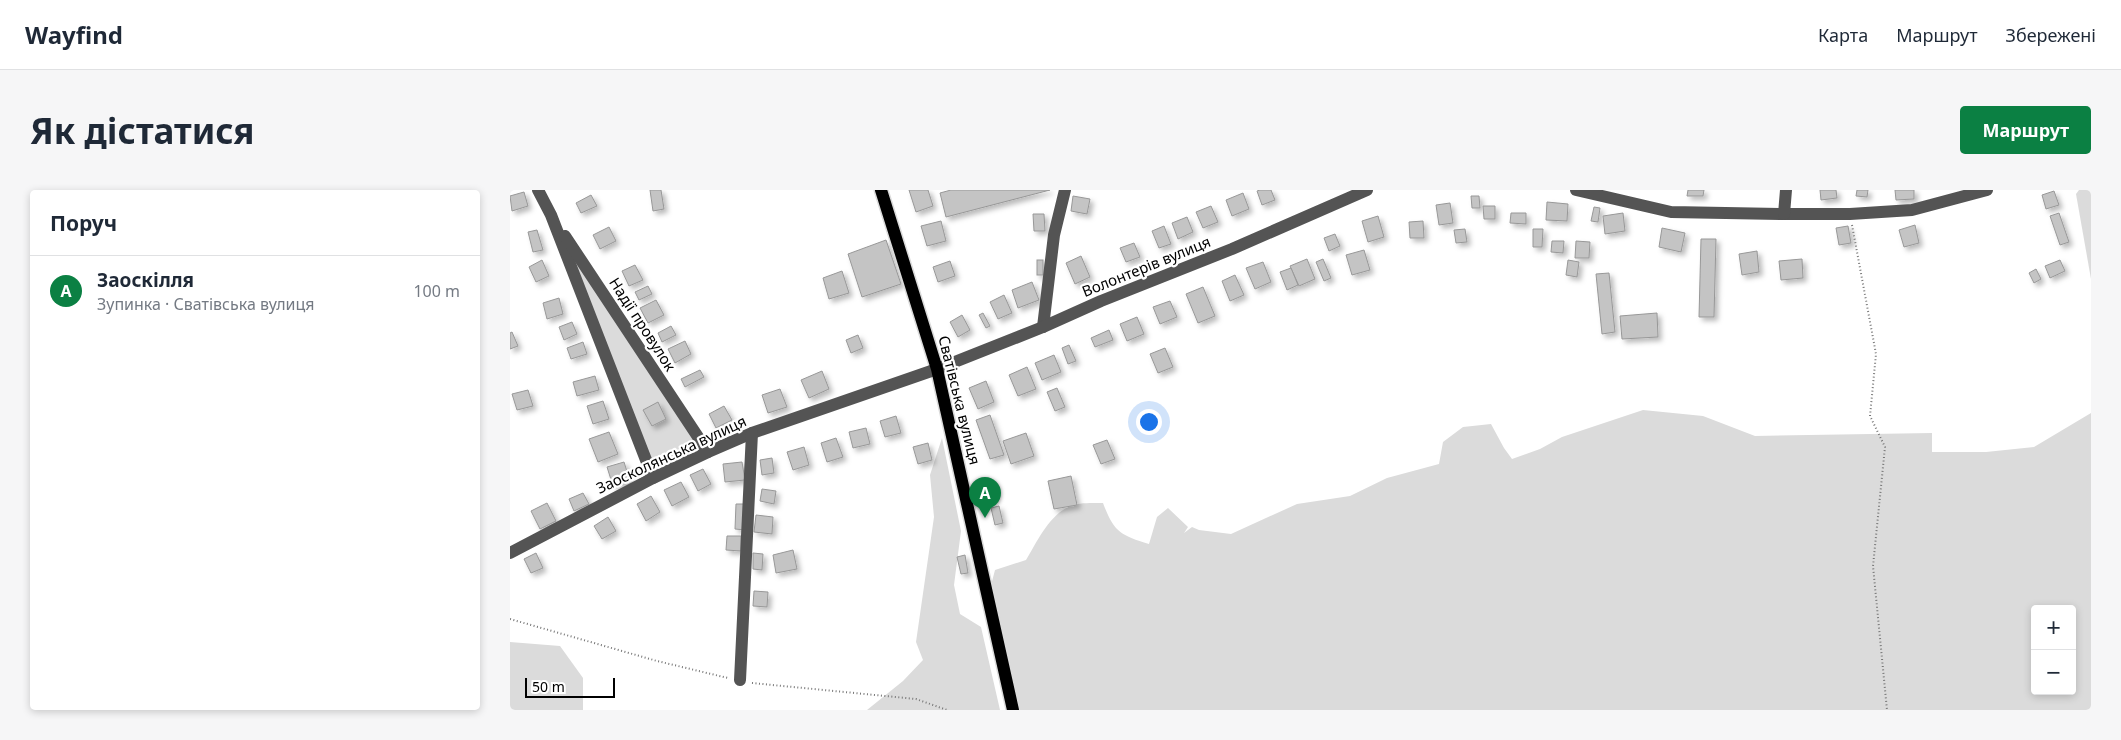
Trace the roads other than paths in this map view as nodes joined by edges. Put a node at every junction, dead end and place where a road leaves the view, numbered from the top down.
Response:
1 (538, 190) edge
2 (881, 190) edge
3 (1065, 190) edge
4 (1367, 190) edge
5 (1576, 190) edge
6 (1786, 190) edge
7 (1987, 190) edge
8 (1784, 214) junction
9 (551, 215) junction
10 (1043, 327) junction
11 (937, 368) junction
12 (752, 433) junction
13 (708, 452) junction
14 (653, 478) junction
15 (510, 553) edge
16 (740, 680) dead end
17 (1013, 710) edge

1 - 9 street, Надії провулок
2 - 11 main road, Сватівська вулиця
3 - 10 street
4 - 10 street, Волонтерів вулиця
5 - 8 street
6 - 8 street
7 - 8 street
9 - 13 street, Надії провулок
9 - 14 street, Надії провулок
10 - 11 street, Волонтерів вулиця
11 - 12 street, Заосколянська вулиця
11 - 17 main road, Сватівська вулиця
12 - 13 street, Заосколянська вулиця
12 - 16 street
13 - 14 street, Заосколянська вулиця
14 - 15 street, Заосколянська вулиця

